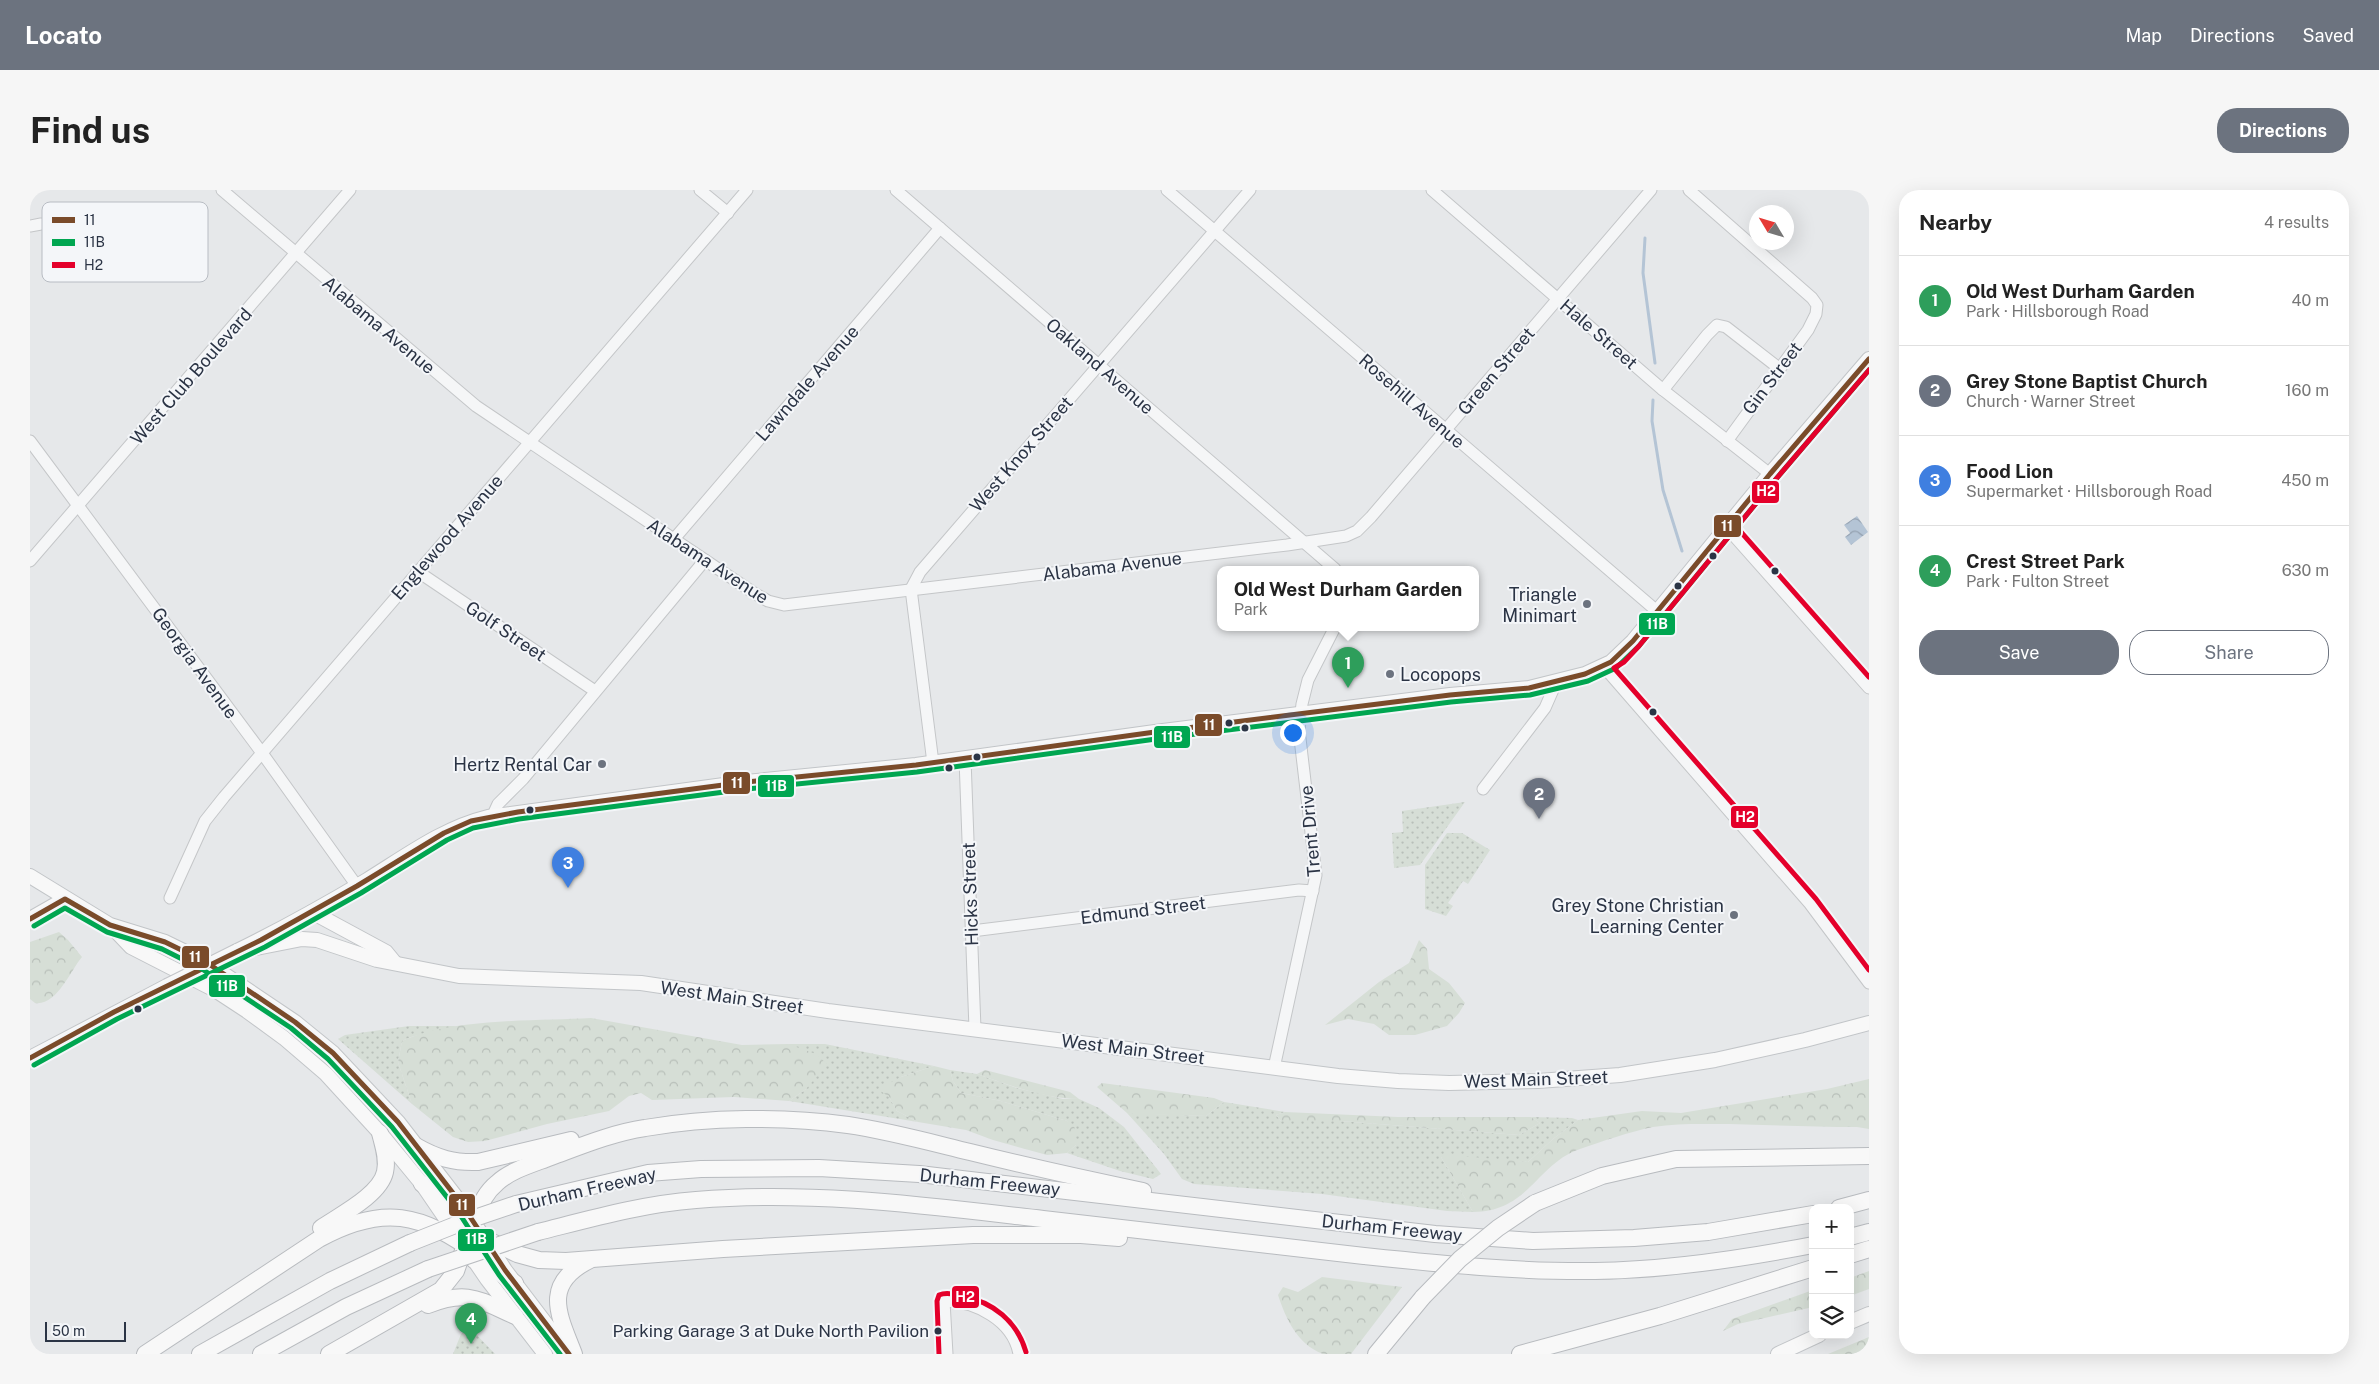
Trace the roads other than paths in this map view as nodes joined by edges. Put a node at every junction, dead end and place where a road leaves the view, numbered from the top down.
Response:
1 (222, 190) edge
2 (350, 190) edge
3 (700, 190) edge
4 (747, 190) edge
5 (896, 190) edge
6 (1167, 190) edge
7 (1250, 190) edge
8 (1432, 190) edge
9 (1651, 190) edge
10 (1689, 190) edge
11 (728, 213) junction
12 (940, 228) junction
13 (1214, 231) junction
14 (296, 254) junction
15 (1558, 298) junction
16 (1869, 359) edge
17 (1099, 364) junction
18 (1780, 369) junction
19 (1663, 390) junction
20 (1446, 430) junction
21 (30, 441) edge
22 (530, 441) junction
23 (1727, 441) junction
24 (1770, 474) junction
25 (79, 506) junction
26 (1727, 528) junction
27 (674, 539) junction
28 (1303, 542) junction
29 (705, 560) junction
30 (30, 561) edge
31 (1331, 566) edge
32 (418, 571) junction
33 (911, 589) junction
34 (1658, 612) junction
35 (1333, 631) edge
36 (1603, 666) junction
37 (1556, 683) junction
38 (1869, 688) edge
39 (595, 692) junction
40 (1300, 715) junction
41 (262, 753) junction
42 (965, 759) junction
43 (933, 763) junction
44 (1483, 789) dead end
45 (496, 816) junction
46 (30, 876) edge
47 (357, 886) junction
48 (1314, 891) junction
49 (65, 898) junction
50 (170, 898) dead end
51 (312, 912) junction
52 (30, 920) edge
53 (110, 925) junction
54 (972, 931) junction
55 (238, 951) junction
56 (395, 962) junction
57 (1869, 983) edge
58 (1869, 1023) edge
59 (975, 1029) junction
60 (30, 1058) edge
61 (1274, 1068) junction
62 (380, 1133) junction
63 (613, 1135) junction
64 (416, 1146) junction
65 (1869, 1156) edge
66 (422, 1184) junction
67 (1869, 1200) edge
68 (1854, 1204) edge
69 (1212, 1209) junction
70 (1809, 1215) edge
71 (473, 1226) junction
72 (1869, 1232) edge
73 (1189, 1236) junction
74 (1854, 1236) edge
75 (1809, 1246) edge
76 (1869, 1249) edge
77 (472, 1255) junction
78 (1854, 1255) edge
79 (592, 1259) junction
80 (1809, 1269) edge
81 (272, 1270) junction
82 (510, 1277) junction
83 (416, 1306) junction
84 (1869, 1314) edge
85 (515, 1316) junction
86 (1854, 1320) edge
87 (1390, 1338) junction
88 (1810, 1339) edge
89 (145, 1354) edge
90 (200, 1354) edge
91 (262, 1354) edge
92 (329, 1354) edge
93 (545, 1354) edge
94 (569, 1354) edge
95 (574, 1354) edge
96 (947, 1354) edge
97 (1019, 1354) edge
98 (1376, 1354) edge
99 (1384, 1354) edge
100 (1520, 1354) edge
101 (1778, 1354) edge

1 - 14 street, Alabama Avenue
2 - 14 street, West Club Boulevard
3 - 11 street
4 - 11 street, Englewood Avenue
5 - 12 street, Oakland Avenue
6 - 13 street, Rosehill Avenue
7 - 13 street, West Knox Street
8 - 15 street, Hale Street
9 - 15 street, Green Street
10 - 18 street, Gin Street
11 - 22 street, Englewood Avenue
12 - 17 street, Oakland Avenue
12 - 27 street, Lawndale Avenue
13 - 17 street, West Knox Street
13 - 20 street, Rosehill Avenue
14 - 22 street, Alabama Avenue
14 - 25 street, West Club Boulevard
15 - 19 street, Hale Street
15 - 20 street, Green Street
16 - 24 main road
17 - 28 street, Oakland Avenue
17 - 33 street, West Knox Street
18 - 19 street
18 - 23 street, Gin Street
19 - 23 street, Hale Street
20 - 28 street, Green Street
20 - 34 street, Rosehill Avenue
21 - 25 street, Georgia Avenue
22 - 27 street, Alabama Avenue
22 - 32 street, Englewood Avenue
23 - 24 street, Hale Street
24 - 26 main road
25 - 30 street, West Club Boulevard
25 - 41 street, Georgia Avenue
26 - 34 main road
26 - 38 street
27 - 29 street, Alabama Avenue
28 - 31 street
28 - 33 street, Alabama Avenue
29 - 33 street, Alabama Avenue
29 - 39 street
32 - 39 street, Golf Street
32 - 41 street, Englewood Avenue
33 - 43 street
34 - 36 main road
35 - 40 street, Trent Drive
36 - 37 main road
36 - 57 street
37 - 40 main road
37 - 44 street
39 - 45 street
40 - 42 main road
40 - 48 street, Trent Drive
41 - 47 street, Georgia Avenue
41 - 50 street, Englewood Avenue
42 - 43 main road
42 - 54 street, Hicks Street
43 - 45 main road
45 - 47 main road
46 - 49 main road
47 - 51 main road
48 - 54 street, Edmund Street
48 - 61 street, Trent Drive
49 - 52 main road
49 - 53 main road
51 - 55 main road
51 - 56 main road, West Main Street
53 - 62 main road
53 - 64 main road
54 - 59 street, Hicks Street
55 - 56 main road, West Main Street
55 - 60 main road, bridge
56 - 59 main road, West Main Street
58 - 61 main road, West Main Street
59 - 61 main road, West Main Street
62 - 66 main road
62 - 81 highway
63 - 64 highway
63 - 69 highway
63 - 71 highway
64 - 71 main road
65 - 87 highway, bridge
66 - 71 highway
66 - 77 main road
67 - 68 highway
69 - 70 highway, Durham Freeway
69 - 90 highway, Durham Freeway, bridge
71 - 77 highway
71 - 79 highway
71 - 82 main road
72 - 74 highway
73 - 75 highway, Durham Freeway
73 - 79 highway
73 - 91 highway, Durham Freeway, bridge
76 - 78 highway
77 - 81 highway
77 - 82 highway
77 - 83 highway
77 - 85 main road
79 - 95 highway
80 - 100 highway
81 - 89 highway
82 - 94 main road
83 - 85 highway
83 - 92 highway
84 - 86 main road
85 - 93 main road
87 - 98 highway
87 - 99 highway
88 - 101 main road
96 - 97 street

